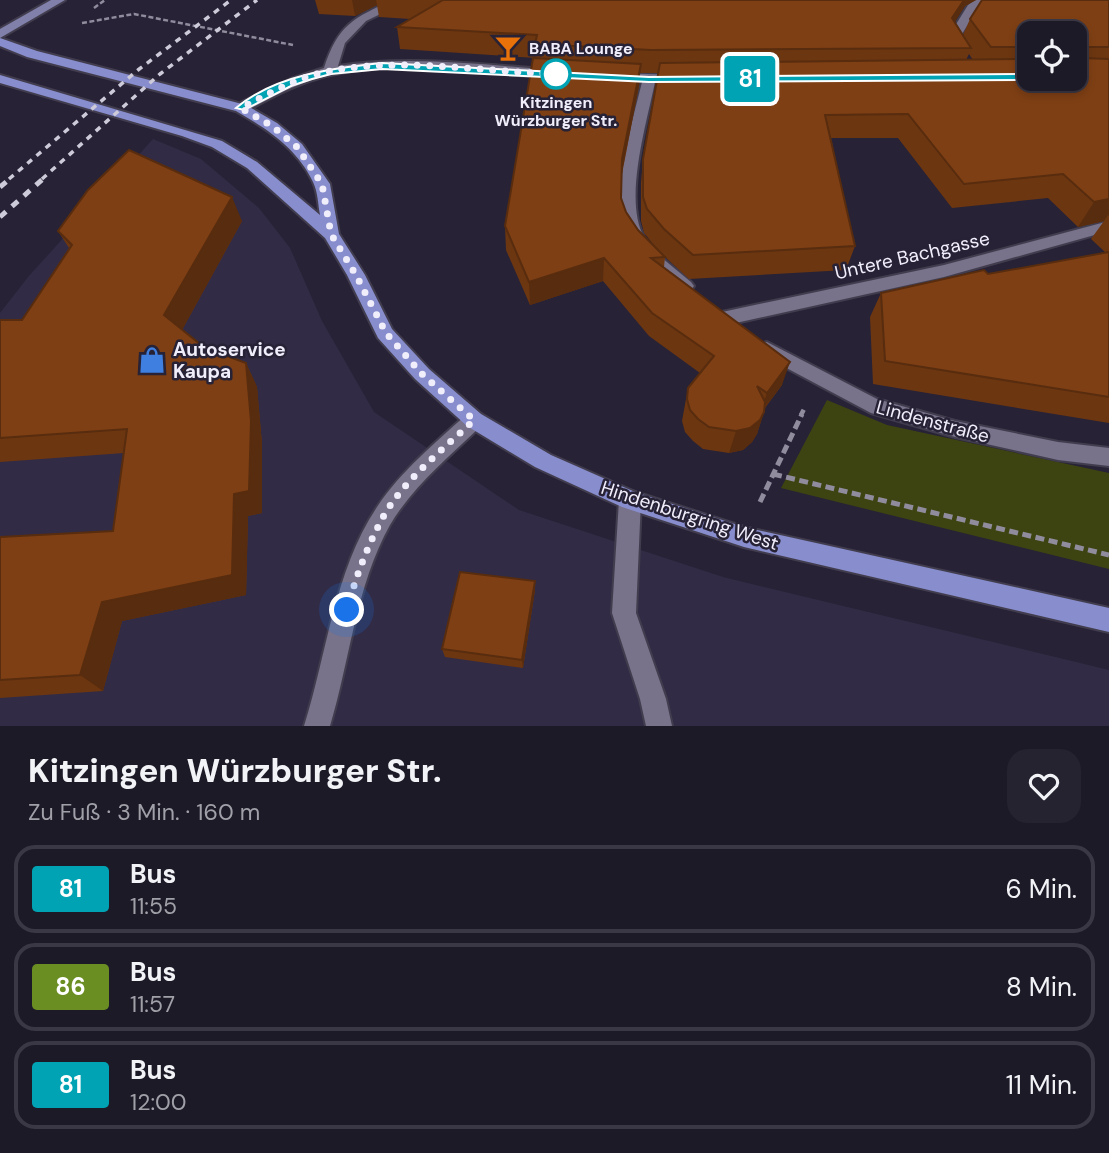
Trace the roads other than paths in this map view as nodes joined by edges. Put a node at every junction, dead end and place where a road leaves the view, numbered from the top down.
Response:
1 (59, 0) edge
2 (403, 0) edge
3 (983, 0) edge
4 (0, 34) edge
5 (0, 42) edge
6 (963, 60) edge
7 (330, 71) junction
8 (570, 75) edge
9 (596, 76) edge
10 (0, 79) edge
11 (690, 79) edge
12 (649, 80) junction
13 (241, 108) junction
14 (1109, 226) edge
15 (331, 234) junction
16 (712, 310) junction
17 (474, 420) junction
18 (1109, 457) edge
19 (630, 500) junction
20 (1109, 620) edge
21 (317, 726) edge
22 (659, 726) edge

1 - 4 main road
2 - 7 street
3 - 6 street
5 - 13 main road
7 - 8 street
7 - 13 street
9 - 12 street
10 - 15 main road
11 - 12 street
12 - 16 street, Lindenstraße
13 - 15 main road
14 - 16 street, Untere Bachgasse
15 - 17 main road, Hindenburgring West
16 - 18 street, Lindenstraße
17 - 19 main road, Hindenburgring West
17 - 21 street
19 - 20 main road, Hindenburgring West
19 - 22 street

